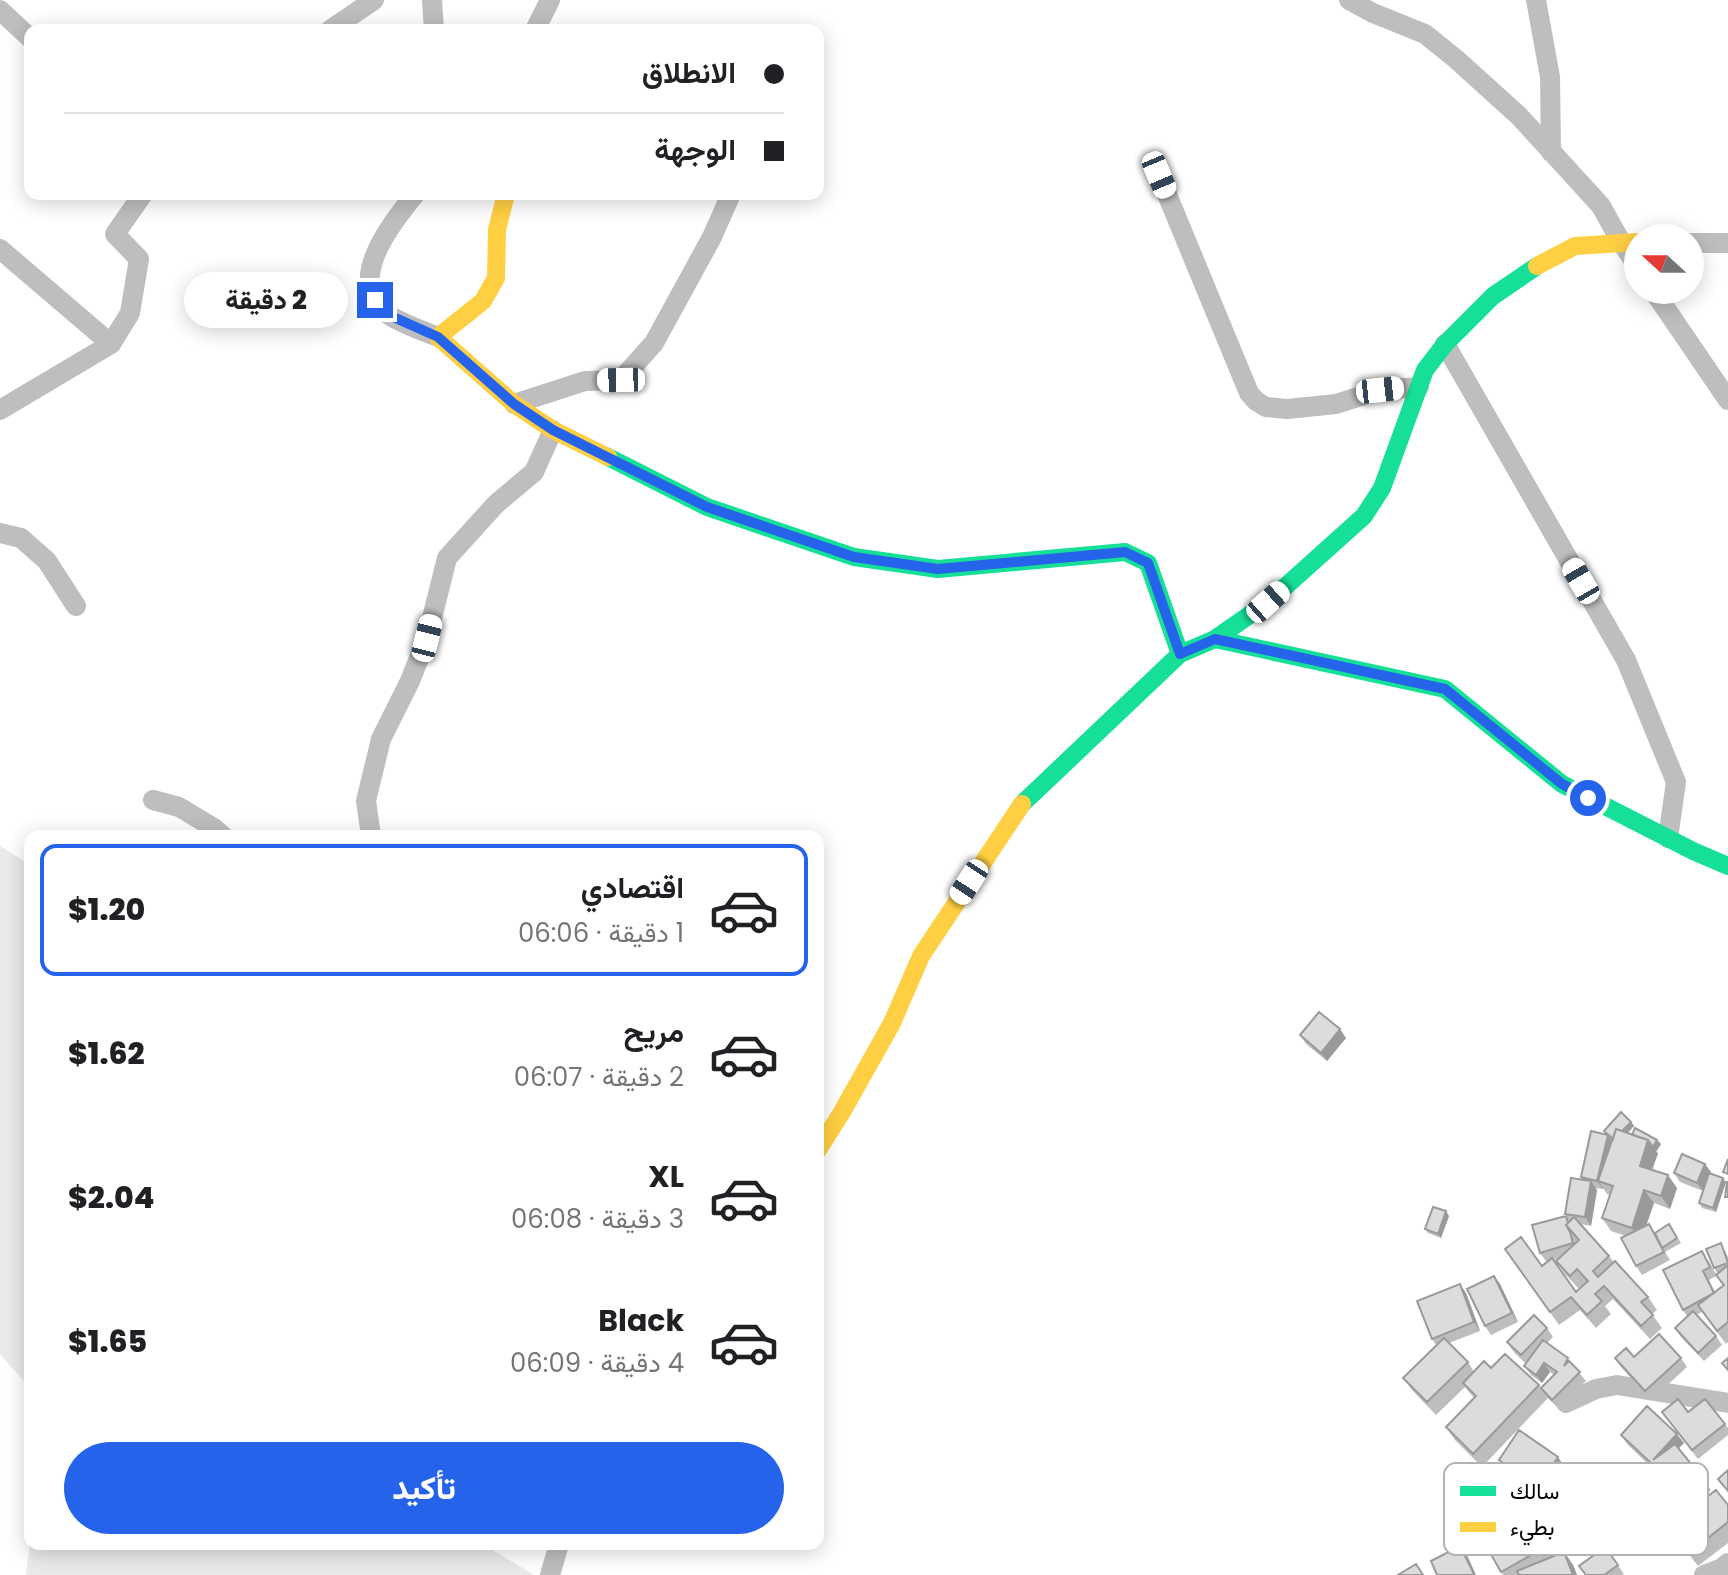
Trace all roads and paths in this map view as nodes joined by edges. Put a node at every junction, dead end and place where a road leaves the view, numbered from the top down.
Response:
1 (374, 0) edge
2 (432, 0) edge
3 (550, 0) edge
4 (1349, 0) edge
5 (1536, 0) edge
6 (0, 10) edge
7 (339, 24) edge
8 (434, 24) edge
9 (538, 24) edge
10 (24, 32) edge
11 (1551, 152) junction
12 (1159, 175) dead end
13 (139, 200) edge
14 (410, 200) edge
15 (504, 200) edge
16 (728, 200) edge
17 (1624, 236) edge
18 (1624, 242) edge
19 (1704, 243) edge
20 (1728, 243) edge
21 (0, 249) edge
22 (1663, 304) edge
23 (438, 337) junction
24 (111, 344) junction
25 (1445, 344) junction
26 (1419, 387) junction
27 (1728, 400) edge
28 (514, 404) junction
29 (0, 410) edge
30 (553, 430) junction
31 (0, 533) edge
32 (76, 606) dead end
33 (1215, 639) junction
34 (1180, 654) junction
35 (153, 800) dead end
36 (216, 830) edge
37 (370, 830) edge
38 (1668, 838) junction
39 (1728, 866) edge
40 (824, 1140) edge
41 (1566, 1403) dead end
42 (1728, 1403) edge
43 (557, 1550) edge
44 (550, 1575) edge

1 - 7 street
2 - 8 street
3 - 9 street
4 - 11 street
5 - 11 street
6 - 10 street
11 - 17 street
12 - 26 street
13 - 24 street
14 - 23 street
15 - 23 street
16 - 28 street
18 - 25 street
19 - 20 street
21 - 24 street
22 - 27 street
23 - 28 street
24 - 29 street
25 - 26 street
25 - 38 street
26 - 33 street
28 - 30 street
30 - 34 street
30 - 37 street
31 - 32 street
33 - 34 street
33 - 38 street
34 - 40 street
35 - 36 street
38 - 39 street
41 - 42 street
43 - 44 street

